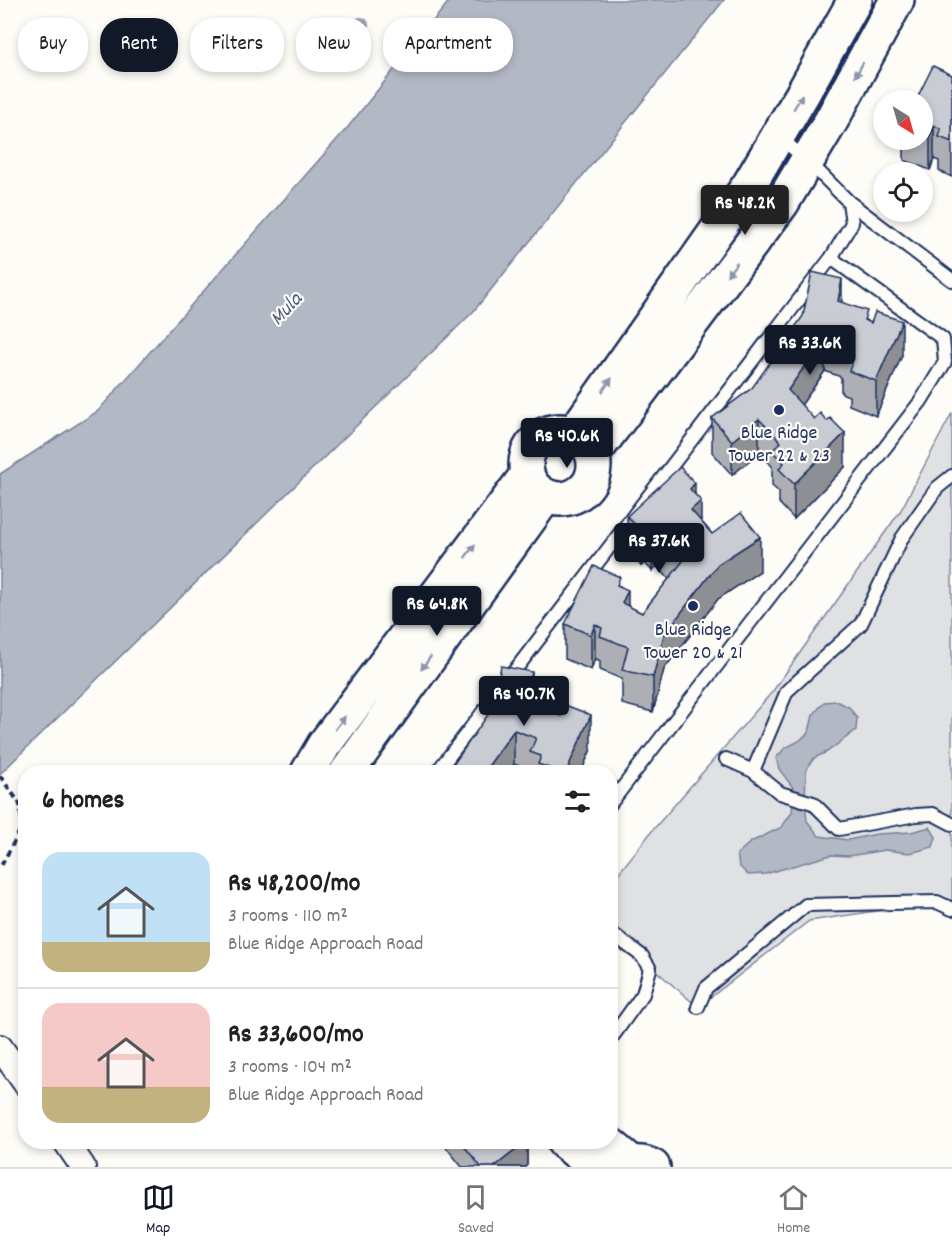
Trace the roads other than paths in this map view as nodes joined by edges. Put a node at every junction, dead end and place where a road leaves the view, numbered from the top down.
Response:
1 (897, 0) edge
2 (850, 9) edge
3 (877, 36) junction
4 (778, 136) junction
5 (808, 161) junction
6 (849, 202) junction
7 (831, 258) junction
8 (952, 280) edge
9 (948, 357) edge
10 (583, 444) junction
11 (952, 476) edge
12 (537, 486) junction
13 (726, 759) dead end
14 (312, 765) edge
15 (352, 765) edge
16 (442, 765) edge
17 (753, 771) junction
18 (618, 794) edge
19 (952, 825) edge
20 (952, 909) edge
21 (618, 938) edge
22 (698, 1007) dead end
23 (618, 1029) edge
24 (0, 1047) edge
25 (18, 1072) edge
26 (71, 1149) edge
27 (573, 1149) edge
28 (615, 1149) edge
29 (636, 1166) edge
30 (84, 1167) edge
31 (596, 1167) edge

1 - 3 street
2 - 3 street
4 -> 2 street
3 -> 5 street
4 - 5 lane
10 -> 4 street
5 - 6 lane
5 -> 10 street
6 - 7 lane
6 - 8 lane
7 - 9 lane
7 - 16 lane
9 - 18 lane
10 - 12 street
10 - 12 street
11 - 17 lane
14 -> 12 street
12 -> 15 street
13 - 17 lane
17 - 19 lane
20 - 22 lane
21 - 23 lane
24 - 25 street
26 - 30 street
27 - 31 street
28 - 29 street

